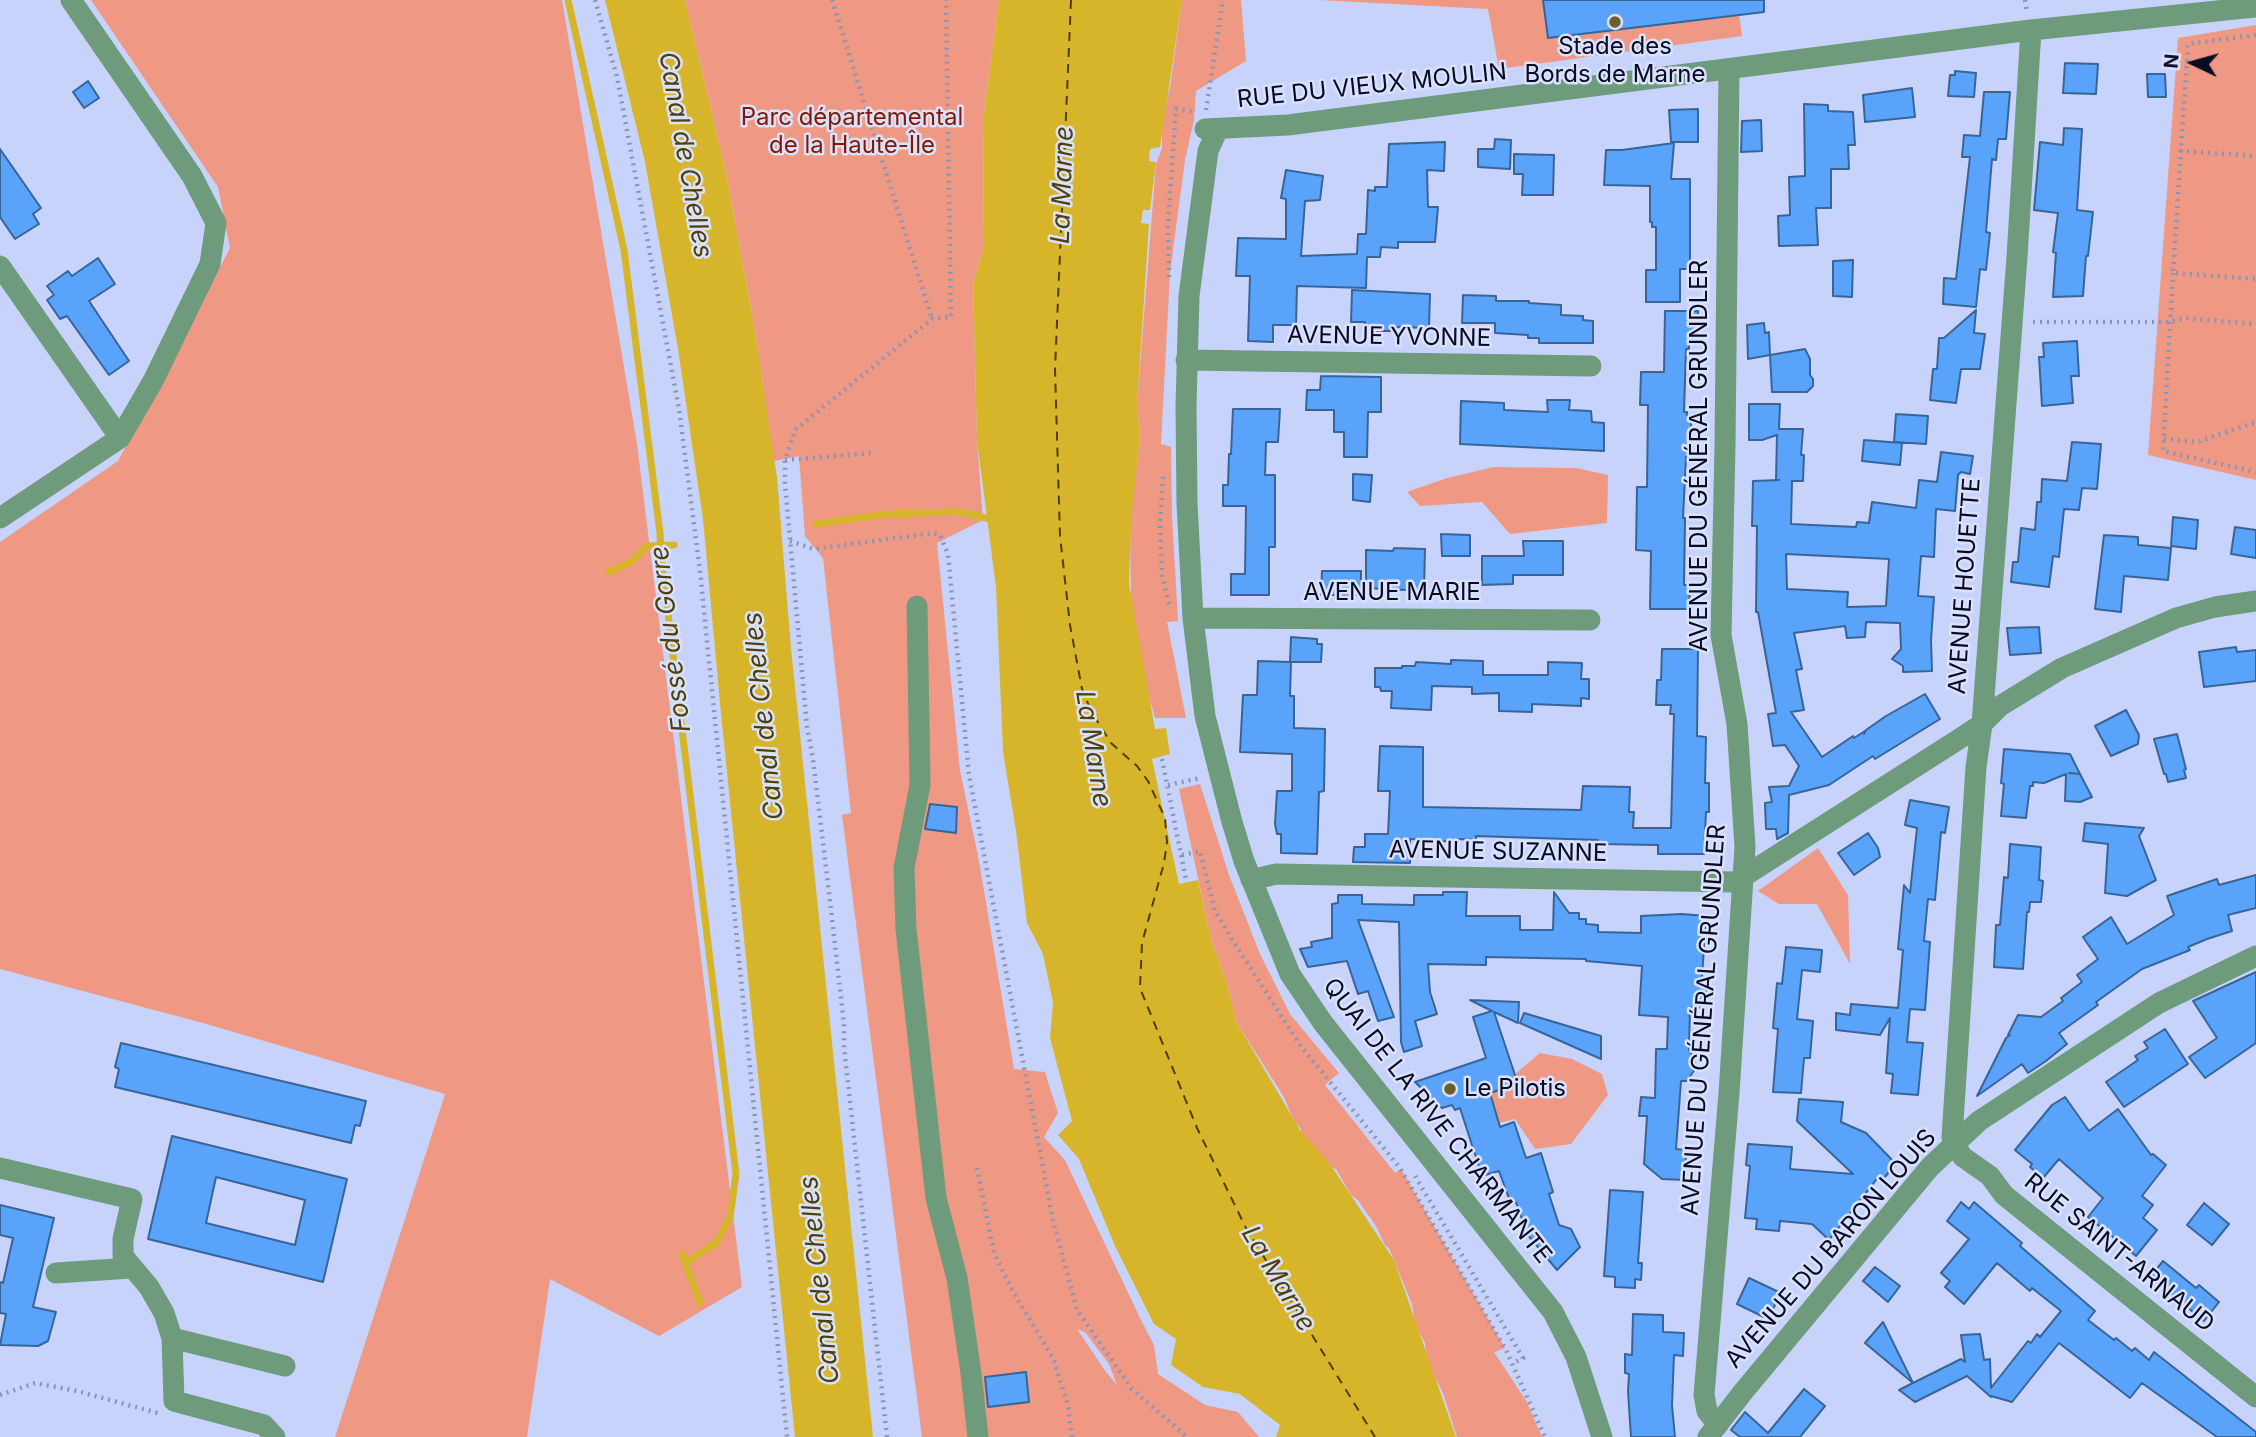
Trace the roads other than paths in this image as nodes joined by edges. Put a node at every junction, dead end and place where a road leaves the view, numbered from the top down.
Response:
1 (71, 0) edge
2 (2256, 7) edge
3 (2031, 30) junction
4 (1729, 69) junction
5 (1209, 124) joint
6 (0, 266) edge
7 (1186, 360) junction
8 (1591, 366) dead end
9 (120, 438) junction
10 (0, 518) edge
11 (2256, 601) edge
12 (917, 606) dead end
13 (1193, 618) junction
14 (1590, 620) dead end
15 (1982, 724) junction
16 (1743, 878) junction
17 (1251, 880) junction
18 (2256, 956) edge
19 (1954, 1145) junction
20 (0, 1168) edge
21 (131, 1268) junction
22 (56, 1273) dead end
23 (172, 1338) junction
24 (285, 1366) dead end
25 (2256, 1397) edge
26 (1713, 1431) edge
27 (275, 1437) edge
28 (978, 1437) edge
29 (1602, 1437) edge

1 - 9 street
2 - 3 street, RUE DU VIEUX MOULIN
3 - 4 street, RUE DU VIEUX MOULIN
3 - 15 street, AVENUE HOUETTE
4 - 5 street, RUE DU VIEUX MOULIN
4 - 16 street, AVENUE DU GÉNÉRAL GRUNDLER
5 - 7 street, QUAI DE LA RIVE CHARMANTE
6 - 9 street
7 - 8 street, AVENUE YVONNE
7 - 13 street, QUAI DE LA RIVE CHARMANTE
9 - 10 street
11 - 15 street
12 - 28 street
13 - 14 street, AVENUE MARIE
13 - 17 street, QUAI DE LA RIVE CHARMANTE
15 - 16 street
15 - 19 street, AVENUE HOUETTE
16 - 17 street, AVENUE SUZANNE
16 - 26 street, AVENUE DU GÉNÉRAL GRUNDLER
17 - 29 street, QUAI DE LA RIVE CHARMANTE
18 - 19 street, AVENUE DU BARON LOUIS
19 - 25 street, RUE SAINT-ARNAUD
19 - 26 street, AVENUE DU BARON LOUIS
20 - 21 street
21 - 22 street
21 - 23 street
23 - 24 street
23 - 27 street

